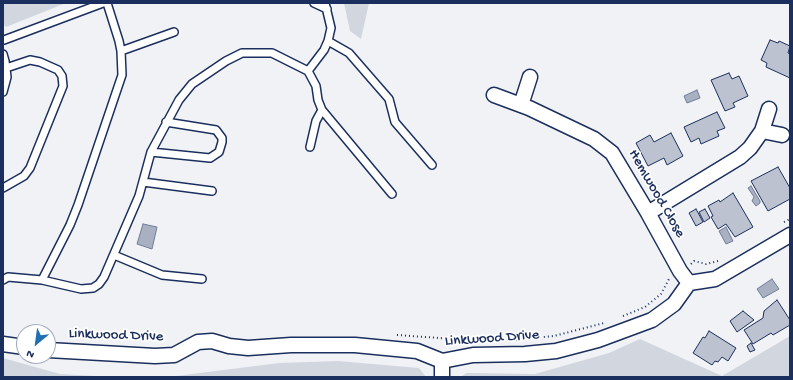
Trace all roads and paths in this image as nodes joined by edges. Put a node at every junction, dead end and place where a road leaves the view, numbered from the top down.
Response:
1 (103, 3) edge
2 (107, 3) edge
3 (314, 3) edge
4 (326, 6) edge
5 (174, 32) dead end
6 (328, 41) junction
7 (3, 42) edge
8 (121, 51) junction
9 (3, 54) edge
10 (6, 68) junction
11 (308, 71) junction
12 (530, 77) dead end
13 (3, 92) edge
14 (494, 95) dead end
15 (521, 105) junction
16 (769, 109) dead end
17 (322, 110) junction
18 (166, 122) junction
19 (762, 131) junction
20 (782, 135) dead end
21 (310, 147) dead end
22 (151, 152) junction
23 (432, 165) dead end
24 (143, 182) junction
25 (3, 188) edge
26 (212, 191) dead end
27 (392, 194) dead end
28 (648, 213) junction
29 (790, 219) edge
30 (787, 229) edge
31 (114, 255) junction
32 (723, 258) dead end
33 (680, 271) junction
34 (3, 280) edge
35 (42, 280) junction
36 (202, 280) dead end
37 (689, 283) junction
38 (618, 317) dead end
39 (605, 322) dead end
40 (393, 334) dead end
41 (511, 340) dead end
42 (488, 341) dead end
43 (3, 344) edge
44 (16, 346) edge
45 (56, 350) edge
46 (442, 361) junction
47 (442, 377) edge

1 - 7 lane
2 - 8 lane
3 - 4 lane
4 - 6 lane
5 - 8 lane
6 - 11 lane
6 - 23 lane
8 - 35 lane
9 - 10 lane
10 - 13 lane
10 - 25 lane
11 - 17 lane
11 - 18 lane
12 - 15 street
14 - 15 street, Hemwood Close
15 - 28 street, Hemwood Close
16 - 19 street
17 - 21 lane
17 - 27 lane
18 - 22 lane
18 - 22 lane
19 - 20 street
19 - 28 street
22 - 24 lane
24 - 26 lane
24 - 31 lane
28 - 33 street, Hemwood Close
29 - 30 path
30 - 37 street
31 - 35 lane
31 - 36 lane
32 - 33 path
33 - 37 street, Hemwood Close
33 - 38 path
34 - 35 lane
37 - 46 street, Linkwood Drive
39 - 41 path
40 - 42 path
43 - 44 street
45 - 46 street, Linkwood Drive
46 - 47 street

